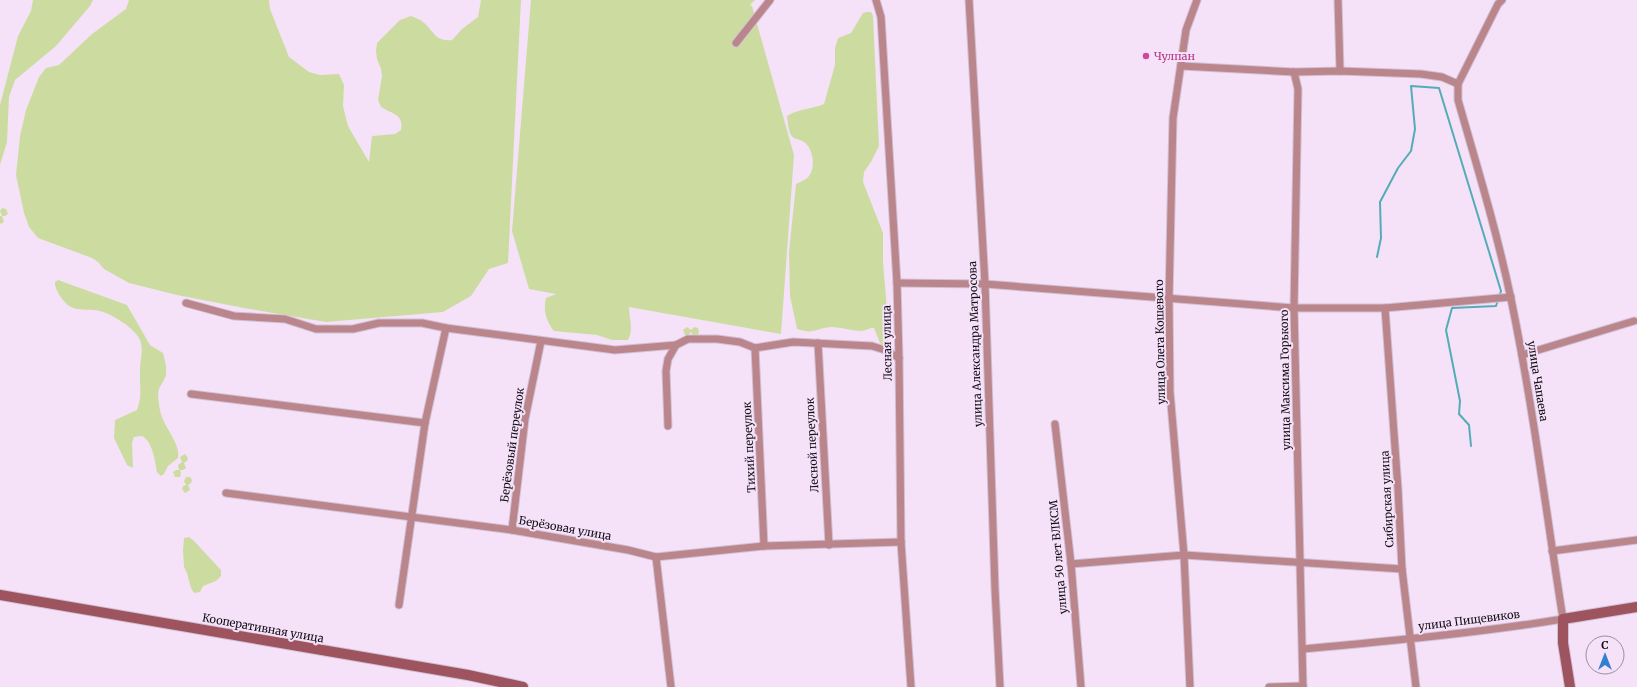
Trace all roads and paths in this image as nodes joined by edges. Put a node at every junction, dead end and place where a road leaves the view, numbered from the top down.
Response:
1 (770, 0) edge
2 (876, 0) edge
3 (969, 0) edge
4 (1198, 0) edge
5 (1338, 0) edge
6 (1502, 0) edge
7 (736, 43) dead end
8 (1181, 66) junction
9 (1340, 71) junction
10 (1294, 72) junction
11 (1458, 84) junction
12 (897, 283) junction
13 (985, 284) junction
14 (1511, 297) junction
15 (1169, 299) junction
16 (186, 303) dead end
17 (1294, 308) junction
18 (1385, 308) junction
19 (1634, 321) dead end
20 (446, 328) junction
21 (541, 340) junction
22 (818, 343) junction
23 (676, 345) junction
24 (755, 348) junction
25 (1522, 355) junction
26 (899, 358) junction
27 (191, 394) dead end
28 (425, 423) junction
29 (1055, 424) dead end
30 (668, 426) dead end
31 (226, 493) dead end
32 (410, 518) junction
33 (512, 530) junction
34 (1637, 540) edge
35 (901, 542) junction
36 (828, 545) junction
37 (764, 546) junction
38 (1552, 550) junction
39 (1184, 555) junction
40 (656, 558) junction
41 (1300, 563) junction
42 (1071, 564) junction
43 (1402, 569) junction
44 (0, 595) edge
45 (399, 605) dead end
46 (1637, 607) edge
47 (1563, 619) junction
48 (1410, 639) junction
49 (1303, 648) junction
50 (522, 687) edge
51 (671, 687) edge
52 (911, 687) edge
53 (1000, 687) edge
54 (1080, 687) edge
55 (1190, 687) edge
56 (1269, 687) edge
57 (1303, 687) edge
58 (1416, 687) edge
59 (1570, 687) edge

1 - 7 street
2 - 12 street, Лесная улица
3 - 13 street, улица Александра Матросова
4 - 8 street, улица Олега Кошевого
5 - 9 street
6 - 11 street
8 - 10 street
8 - 15 street, улица Олега Кошевого
9 - 10 street
9 - 11 street
10 - 17 street, улица Максима Горького
11 - 14 street, улица Чапаева
12 - 13 street
12 - 26 street, Лесная улица
13 - 15 street
13 - 53 street, улица Александра Матросова
14 - 18 street
14 - 25 street, улица Чапаева
15 - 17 street
15 - 39 street, улица Олега Кошевого
16 - 20 street
17 - 18 street
17 - 41 street, улица Максима Горького
18 - 43 street, Сибирская улица
19 - 25 street
20 - 21 street
20 - 28 street
21 - 23 street
21 - 33 street, Берёзовый переулок
22 - 24 street
22 - 26 street
22 - 36 street, Лесной переулок
23 - 24 street
23 - 30 street
24 - 37 street, Тихий переулок
25 - 38 street, улица Чапаева
26 - 35 street, Лесная улица
27 - 28 street
28 - 32 street
29 - 42 street, улица 50 лет ВЛКСМ
31 - 32 street, Берёзовая улица
32 - 33 street, Берёзовая улица
32 - 45 street
33 - 40 street, Берёзовая улица
34 - 38 street
35 - 36 street, Берёзовая улица
35 - 52 street, Лесная улица
36 - 37 street, Берёзовая улица
37 - 40 street, Берёзовая улица
38 - 47 street, улица Чапаева
39 - 41 street
39 - 42 street
39 - 55 street, улица Олега Кошевого
40 - 51 street
41 - 43 street
41 - 49 street, улица Максима Горького
42 - 54 street, улица 50 лет ВЛКСМ
43 - 48 street, Сибирская улица
44 - 50 main road, Кооперативная улица
46 - 47 main road, улица Пищевиков
47 - 48 street, улица Пищевиков
47 - 59 main road, улица Чапаева
48 - 49 street, улица Пищевиков
48 - 58 street, Сибирская улица
49 - 57 street, улица Максима Горького
56 - 57 street

